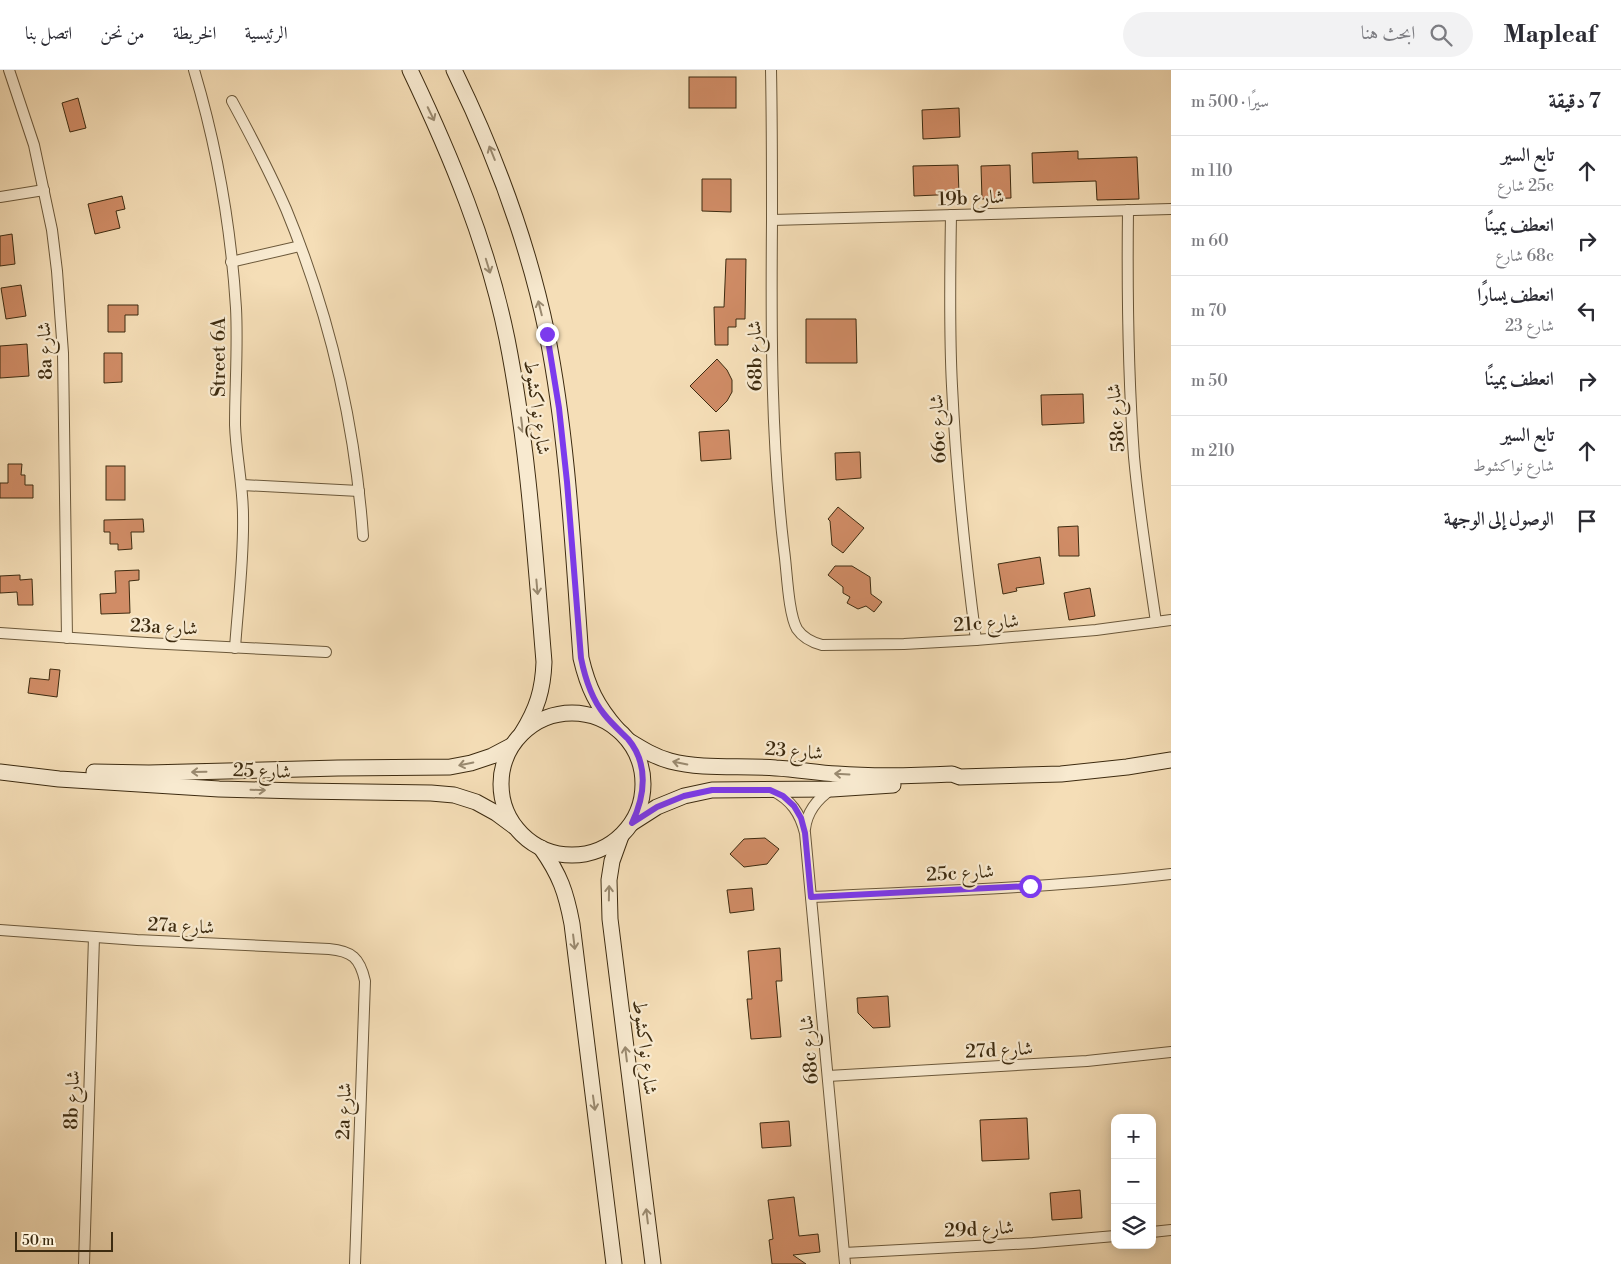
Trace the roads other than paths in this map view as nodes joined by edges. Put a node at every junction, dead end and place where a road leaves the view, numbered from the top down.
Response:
1 (9, 70) edge
2 (194, 70) edge
3 (410, 70) edge
4 (454, 70) edge
5 (772, 70) edge
6 (232, 101) dead end
7 (44, 190) junction
8 (0, 197) edge
9 (1171, 209) edge
10 (1128, 210) junction
11 (951, 215) junction
12 (772, 220) junction
13 (300, 246) junction
14 (231, 262) junction
15 (242, 485) junction
16 (359, 491) junction
17 (363, 536) dead end
18 (1171, 620) edge
19 (1156, 622) junction
20 (0, 632) edge
21 (803, 637) joint
22 (67, 638) junction
23 (976, 640) junction
24 (235, 648) junction
25 (326, 652) dead end
26 (617, 729) junction
27 (522, 733) junction
28 (629, 741) junction
29 (512, 746) junction
30 (1171, 760) edge
31 (0, 768) edge
32 (0, 772) edge
33 (960, 777) junction
34 (770, 790) junction
35 (832, 790) junction
36 (632, 823) junction
37 (515, 827) junction
38 (805, 833) junction
39 (621, 836) junction
40 (541, 848) junction
41 (1171, 874) edge
42 (811, 897) junction
43 (0, 930) edge
44 (94, 937) junction
45 (358, 960) joint
46 (1171, 1052) edge
47 (828, 1076) junction
48 (1171, 1230) edge
49 (1156, 1232) edge
50 (1111, 1236) edge
51 (844, 1253) junction
52 (84, 1264) edge
53 (355, 1264) edge
54 (614, 1264) edge
55 (653, 1264) edge
56 (845, 1264) edge

1 - 7 street, 8a شارع
2 - 14 street, Street 6A
3 -> 27 street, شارع نواكشوط
26 -> 4 street, شارع نواكشوط
5 - 12 street, 68b شارع
6 - 13 street
7 - 8 street
7 - 22 street, 8a شارع
9 - 10 street, 19b شارع
10 - 11 street, 19b شارع
10 - 19 street, 58c شارع
11 - 12 street, 19b شارع
11 - 23 street, 66c شارع
12 - 21 street, 68b شارع
13 - 14 street
13 - 16 street
14 - 15 street, Street 6A
15 - 16 street
15 - 24 street, Street 6A
16 - 17 street
18 - 19 street, 21c شارع
19 - 23 street, 21c شارع
20 - 22 street, 23a شارع
21 - 23 street, 21c شارع
22 - 24 street, 23a شارع
24 - 25 street, 23a شارع
26 - 27 street
26 - 28 street
27 - 29 street
33 -> 28 street, شارع 23
28 - 36 street
29 -> 31 street, شارع 25
29 - 37 street
30 - 33 street, شارع 23
32 -> 37 street, شارع 25
33 - 35 street, شارع 23
34 - 35 street, شارع 23
34 - 36 street, شارع 23
34 - 38 street, 68c شارع
35 - 38 street, 68c شارع
36 - 39 street
37 - 40 street
38 - 42 street, 68c شارع
39 - 40 street
55 -> 39 street, شارع نواكشوط
40 -> 54 street
41 - 42 street, 25c شارع
42 - 47 street, 68c شارع
43 - 44 street, 27a شارع
44 - 45 street, 27a شارع
44 - 52 street, 8b شارع
45 - 53 street, 2a شارع
46 - 47 street, 27d شارع
47 - 51 street, 68c شارع
48 - 49 street
50 - 51 street, 29d شارع
51 - 56 street, 68c شارع

